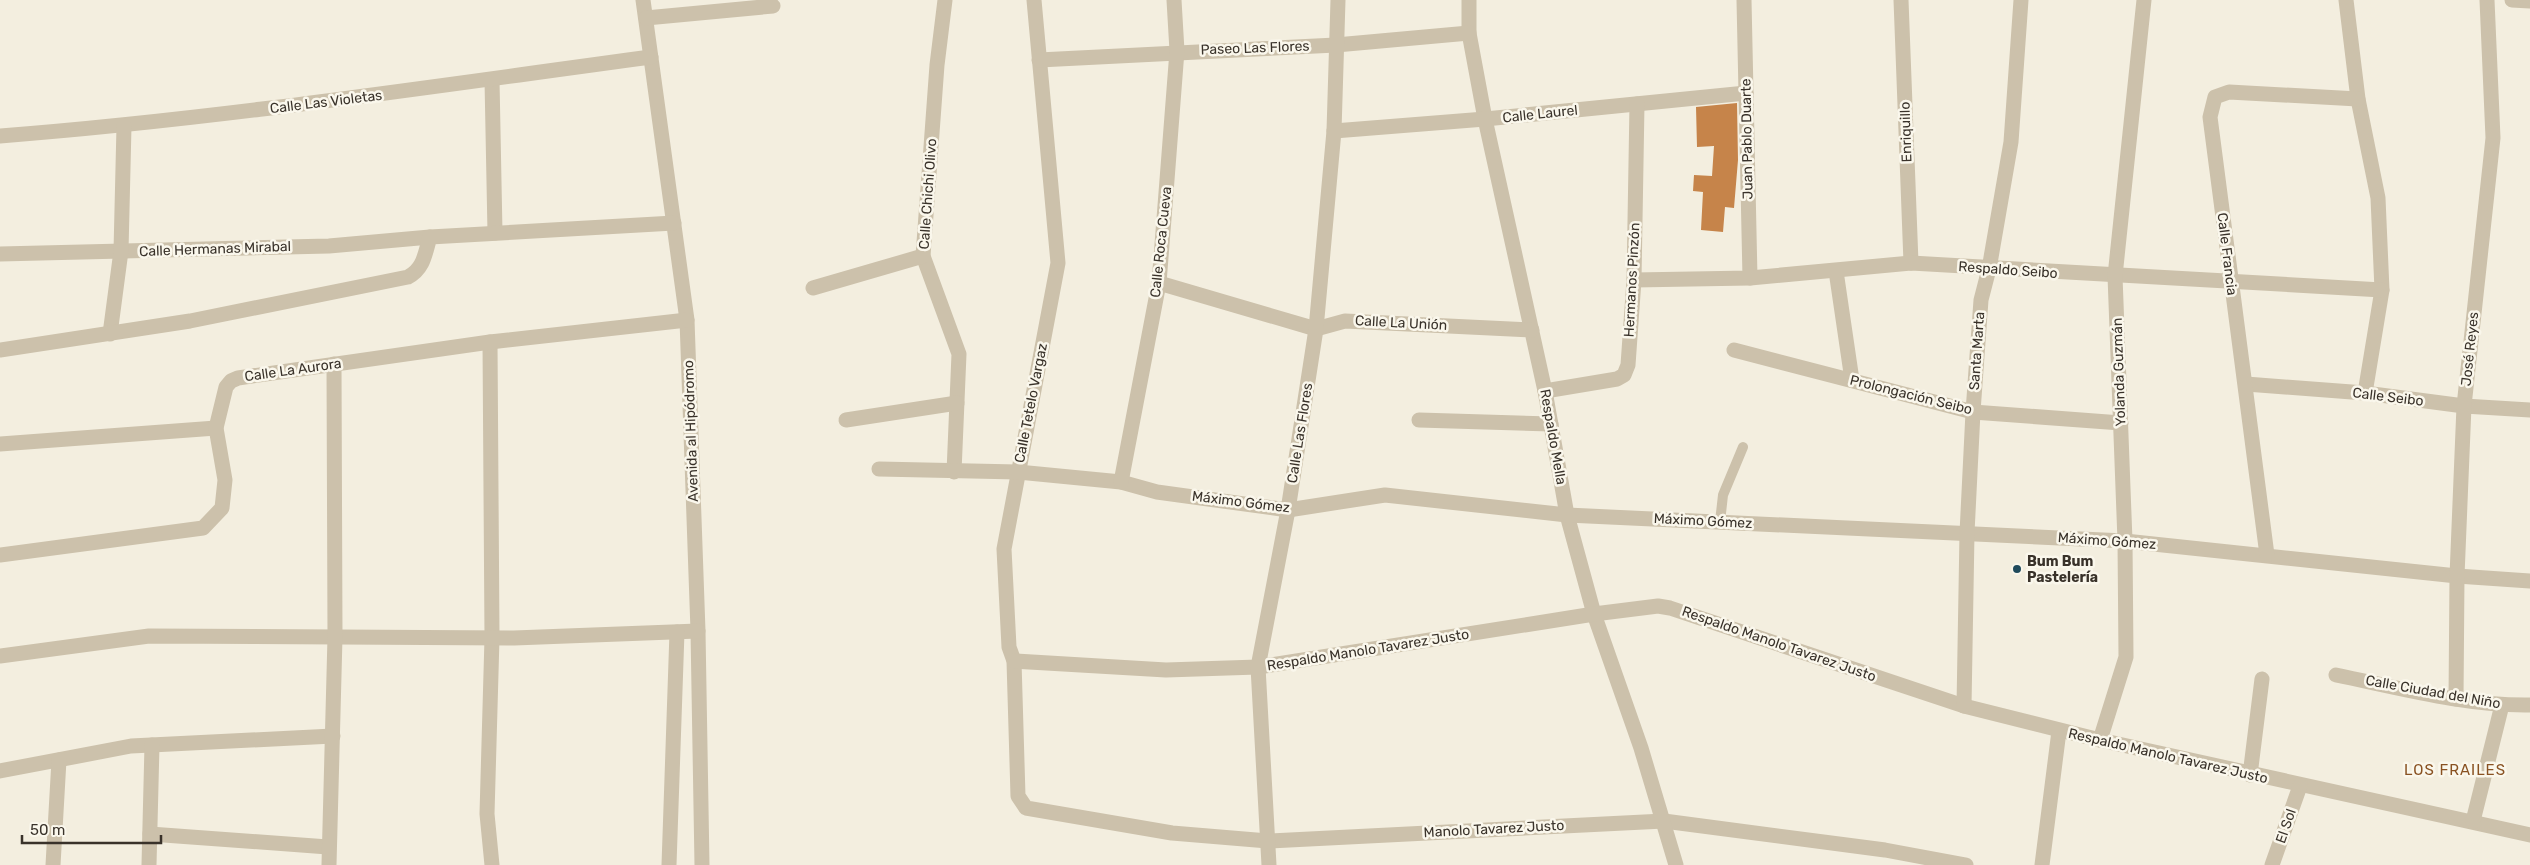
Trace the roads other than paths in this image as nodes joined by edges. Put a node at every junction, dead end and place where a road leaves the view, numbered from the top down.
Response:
1 (643, 0) edge
2 (945, 0) edge
3 (1034, 0) edge
4 (1174, 0) edge
5 (1338, 0) edge
6 (1468, 0) edge
7 (1744, 0) edge
8 (1901, 0) edge
9 (2021, 0) edge
10 (2144, 0) edge
11 (2346, 0) edge
12 (2487, 0) edge
13 (2512, 0) edge
14 (2530, 1) edge
15 (773, 6) dead end
16 (646, 18) junction
17 (1470, 33) junction
18 (1336, 45) junction
19 (1177, 52) junction
20 (651, 57) junction
21 (1040, 60) junction
22 (492, 80) junction
23 (1746, 93) junction
24 (2358, 99) junction
25 (1637, 104) junction
26 (1485, 119) junction
27 (124, 126) junction
28 (1334, 131) junction
29 (0, 136) edge
30 (674, 222) junction
31 (495, 233) junction
32 (430, 237) junction
33 (121, 251) junction
34 (0, 254) edge
35 (923, 256) junction
36 (1911, 263) junction
37 (1989, 269) junction
38 (1836, 271) junction
39 (2115, 276) junction
40 (1750, 278) junction
41 (1634, 280) junction
42 (2230, 282) junction
43 (1159, 283) junction
44 (813, 288) dead end
45 (2382, 290) junction
46 (687, 320) junction
47 (1316, 329) junction
48 (1532, 330) junction
49 (110, 334) junction
50 (490, 342) junction
51 (0, 350) edge
52 (1734, 350) dead end
53 (334, 364) junction
54 (1852, 380) junction
55 (2246, 384) junction
56 (1546, 391) junction
57 (2365, 393) junction
58 (957, 403) junction
59 (2464, 406) junction
60 (2530, 410) edge
61 (1973, 412) junction
62 (846, 420) dead end
63 (1420, 420) dead end
64 (2121, 423) junction
65 (1551, 424) junction
66 (216, 428) junction
67 (0, 444) edge
68 (1743, 447) dead end
69 (879, 469) dead end
70 (954, 472) junction
71 (1018, 472) junction
72 (1121, 482) junction
73 (1288, 510) junction
74 (1567, 515) junction
75 (1720, 522) junction
76 (1967, 533) junction
77 (2125, 541) junction
78 (0, 555) edge
79 (2267, 555) junction
80 (2457, 576) junction
81 (2530, 581) edge
82 (1594, 614) junction
83 (698, 631) junction
84 (677, 632) junction
85 (334, 637) junction
86 (492, 638) junction
87 (0, 656) edge
88 (1014, 661) junction
89 (1258, 667) junction
90 (2336, 675) dead end
91 (2262, 679) dead end
92 (2456, 699) junction
93 (2502, 705) junction
94 (2530, 705) edge
95 (1964, 706) junction
96 (2058, 730) junction
97 (333, 736) junction
98 (2100, 740) junction
99 (152, 745) junction
100 (59, 760) junction
101 (0, 771) edge
102 (2250, 775) junction
103 (2300, 786) junction
104 (1023, 805) joint
105 (1664, 821) junction
106 (2473, 822) junction
107 (150, 834) junction
108 (2530, 835) edge
109 (1268, 841) junction
110 (328, 847) junction
111 (53, 865) edge
112 (149, 865) edge
113 (329, 865) edge
114 (492, 865) edge
115 (669, 865) edge
116 (702, 865) edge
117 (1269, 865) edge
118 (1676, 865) edge
119 (1966, 865) edge
120 (2042, 865) edge
121 (2272, 865) edge

1 - 16 street, Avenida al Hipódromo
2 - 35 street, Calle Chichi Olivo
3 - 21 street, Calle Tetelo Vargaz
4 - 19 street, Calle Roca Cueva
5 - 18 street, Calle Las Flores
6 - 17 street, Respaldo Mella
7 - 23 street, Juan Pablo Duarte
8 - 36 street, Enriquillo
9 - 37 street, Santa Marta
10 - 39 street, Yolanda Guzmán
11 - 24 street
12 - 59 street, José Reyes
13 - 14 street
15 - 16 street
16 - 20 street, Avenida al Hipódromo
17 - 18 street, Paseo Las Flores
17 - 26 street, Respaldo Mella
18 - 19 street, Paseo Las Flores
18 - 28 street, Calle Las Flores
19 - 21 street, Paseo Las Flores
19 - 43 street, Calle Roca Cueva
20 - 22 street, Calle Las Violetas
20 - 30 street, Avenida al Hipódromo
21 - 71 street, Calle Tetelo Vargaz
22 - 27 street, Calle Las Violetas
22 - 31 street
23 - 25 street, Calle Laurel
23 - 40 street, Juan Pablo Duarte
24 - 42 street, Calle Francia
24 - 45 street
25 - 26 street, Calle Laurel
25 - 41 street, Hermanos Pinzón
26 - 28 street, Calle Laurel
26 - 48 street, Respaldo Mella
27 - 29 street, Calle Las Violetas
27 - 33 street
28 - 47 street, Calle Las Flores
30 - 31 street, Calle Hermanas Mirabal
30 - 46 street, Avenida al Hipódromo
31 - 32 street, Calle Hermanas Mirabal
32 - 33 street, Calle Hermanas Mirabal
32 - 49 street
33 - 34 street, Calle Hermanas Mirabal
33 - 49 street
35 - 44 street
35 - 58 street, Calle Chichi Olivo
36 - 37 street, Respaldo Seibo
36 - 38 street, Respaldo Seibo
37 - 39 street, Respaldo Seibo
37 - 61 street, Santa Marta
38 - 40 street, Respaldo Seibo
38 - 54 street
39 - 42 street, Respaldo Seibo
39 - 64 street, Yolanda Guzmán
40 - 41 street, Respaldo Seibo
41 - 56 street, Hermanos Pinzón
42 - 45 street, Respaldo Seibo
42 - 55 street, Calle Francia
43 - 47 street
43 - 72 street, Calle Roca Cueva
45 - 57 street
46 - 50 street, Calle La Aurora
46 - 83 street, Avenida al Hipódromo
47 - 48 street, Calle La Unión
47 - 73 street, Calle Las Flores
48 - 56 street, Respaldo Mella
49 - 51 street
50 - 53 street, Calle La Aurora
50 - 86 street
52 - 54 street, Prolongación Seibo
53 - 66 street, Calle La Aurora
53 - 85 street
54 - 61 street, Prolongación Seibo
55 - 57 street, Calle Seibo
55 - 79 street, Calle Francia
56 - 65 street, Respaldo Mella
57 - 59 street, Calle Seibo
58 - 62 street
58 - 70 street, Calle Chichi Olivo
59 - 60 street, Calle Seibo
59 - 80 street, José Reyes
61 - 64 street, Prolongación Seibo
61 - 76 street, Santa Marta
63 - 65 street
64 - 77 street, Yolanda Guzmán
65 - 74 street, Respaldo Mella
66 - 67 street
66 - 78 street, Calle La Aurora
68 - 75 lane
69 - 70 street, Máximo Gómez
70 - 71 street, Máximo Gómez
71 - 72 street, Máximo Gómez
71 - 88 street, Calle Tetelo Vargaz
72 - 73 street, Máximo Gómez
73 - 74 street, Máximo Gómez
73 - 89 street, Calle Las Flores
74 - 75 street, Máximo Gómez
74 - 82 street, Respaldo Mella
75 - 76 street, Máximo Gómez
76 - 77 street, Máximo Gómez
76 - 95 street, Santa Marta
77 - 79 street, Máximo Gómez
77 - 98 street, Yolanda Guzmán
79 - 80 street, Máximo Gómez
80 - 81 street, Máximo Gómez
80 - 92 street, José Reyes
82 - 89 street, Respaldo Manolo Tavarez Justo
82 - 95 street, Respaldo Manolo Tavarez Justo
82 - 105 street, Respaldo Mella
83 - 84 street
83 - 116 street, Avenida al Hipódromo
84 - 86 street
84 - 115 street
85 - 86 street
85 - 87 street
85 - 97 street
86 - 114 street
88 - 89 street, Respaldo Manolo Tavarez Justo
88 - 104 street, Calle Tetelo Vargaz
89 - 109 street, Calle Las Flores
90 - 92 street, Calle Ciudad del Niño
91 - 102 street
92 - 93 street, Calle Ciudad del Niño
93 - 94 street, Calle Ciudad del Niño
93 - 106 street
95 - 96 street, Respaldo Manolo Tavarez Justo
96 - 98 street, Respaldo Manolo Tavarez Justo
96 - 120 street
97 - 99 street
97 - 110 street
98 - 102 street, Respaldo Manolo Tavarez Justo
99 - 100 street
99 - 107 street
100 - 101 street
100 - 111 street
102 - 103 street, Respaldo Manolo Tavarez Justo
103 - 106 street, Respaldo Manolo Tavarez Justo
103 - 121 street, El Sol
104 - 109 street, Manolo Tavarez Justo
105 - 109 street, Manolo Tavarez Justo
105 - 118 street, Respaldo Mella
105 - 119 street, Manolo Tavarez Justo
106 - 108 street, Respaldo Manolo Tavarez Justo
107 - 110 street
107 - 112 street
109 - 117 street, Calle Las Flores
110 - 113 street

